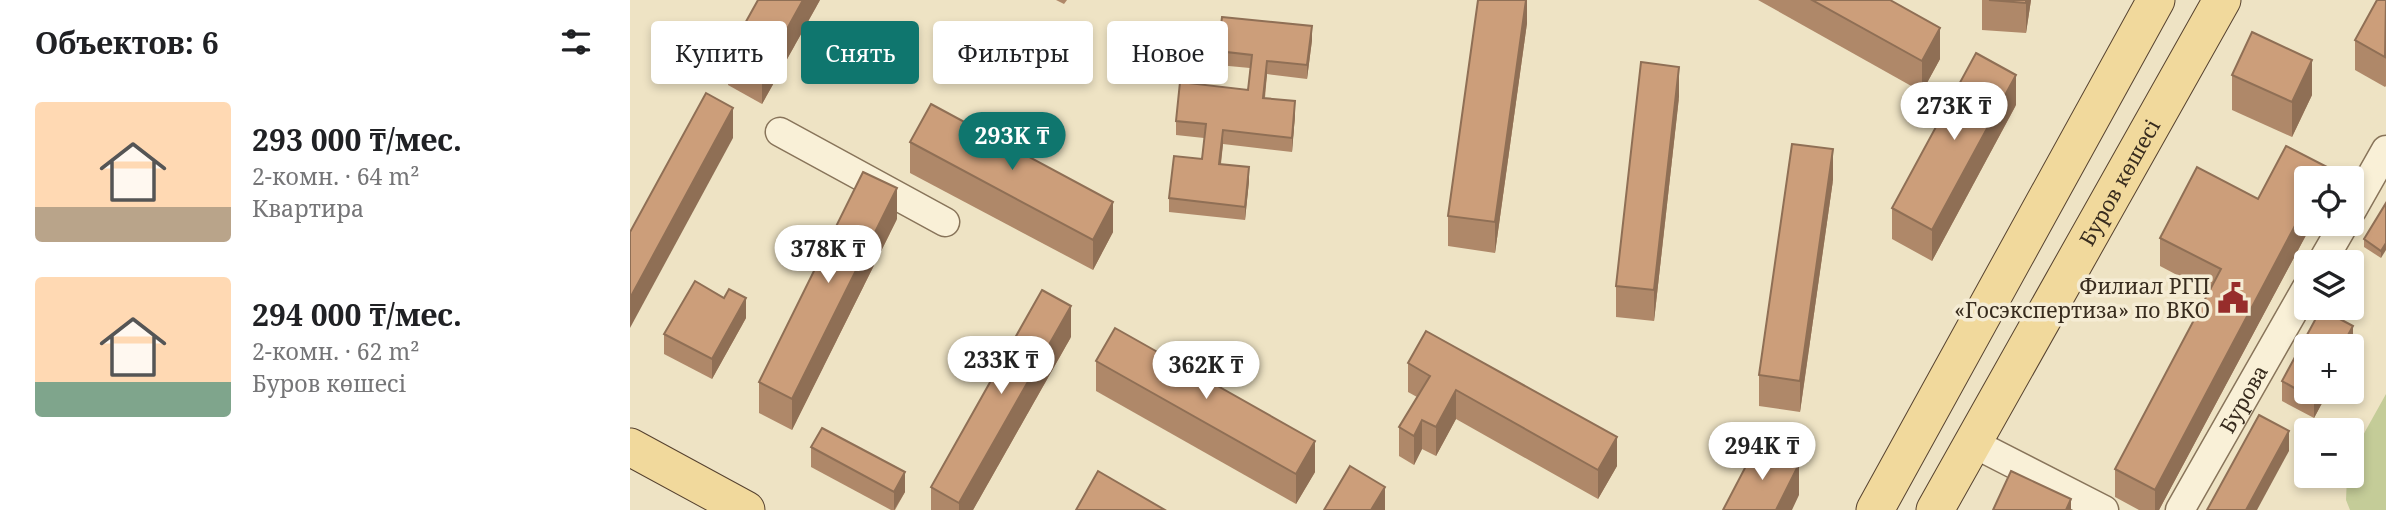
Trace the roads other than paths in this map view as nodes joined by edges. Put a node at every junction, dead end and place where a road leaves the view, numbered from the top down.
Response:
1 (2156, 0) edge
2 (2222, 0) edge
3 (780, 132) dead end
4 (2386, 150) edge
5 (2364, 189) edge
6 (2053, 190) junction
7 (2101, 215) junction
8 (945, 222) dead end
9 (2294, 310) edge
10 (1973, 443) junction
11 (630, 447) edge
12 (746, 510) edge
13 (1875, 510) edge
14 (1935, 510) edge
15 (2104, 510) edge
16 (2180, 510) edge

1 - 6 main road
2 - 7 main road, Буров көшесі
3 - 8 street
4 - 5 street
6 - 7 main road
6 - 13 main road
7 - 10 main road, Буров көшесі
9 - 16 street, Бурова
10 - 14 main road, Буров көшесі
10 - 15 street
11 - 12 main road

